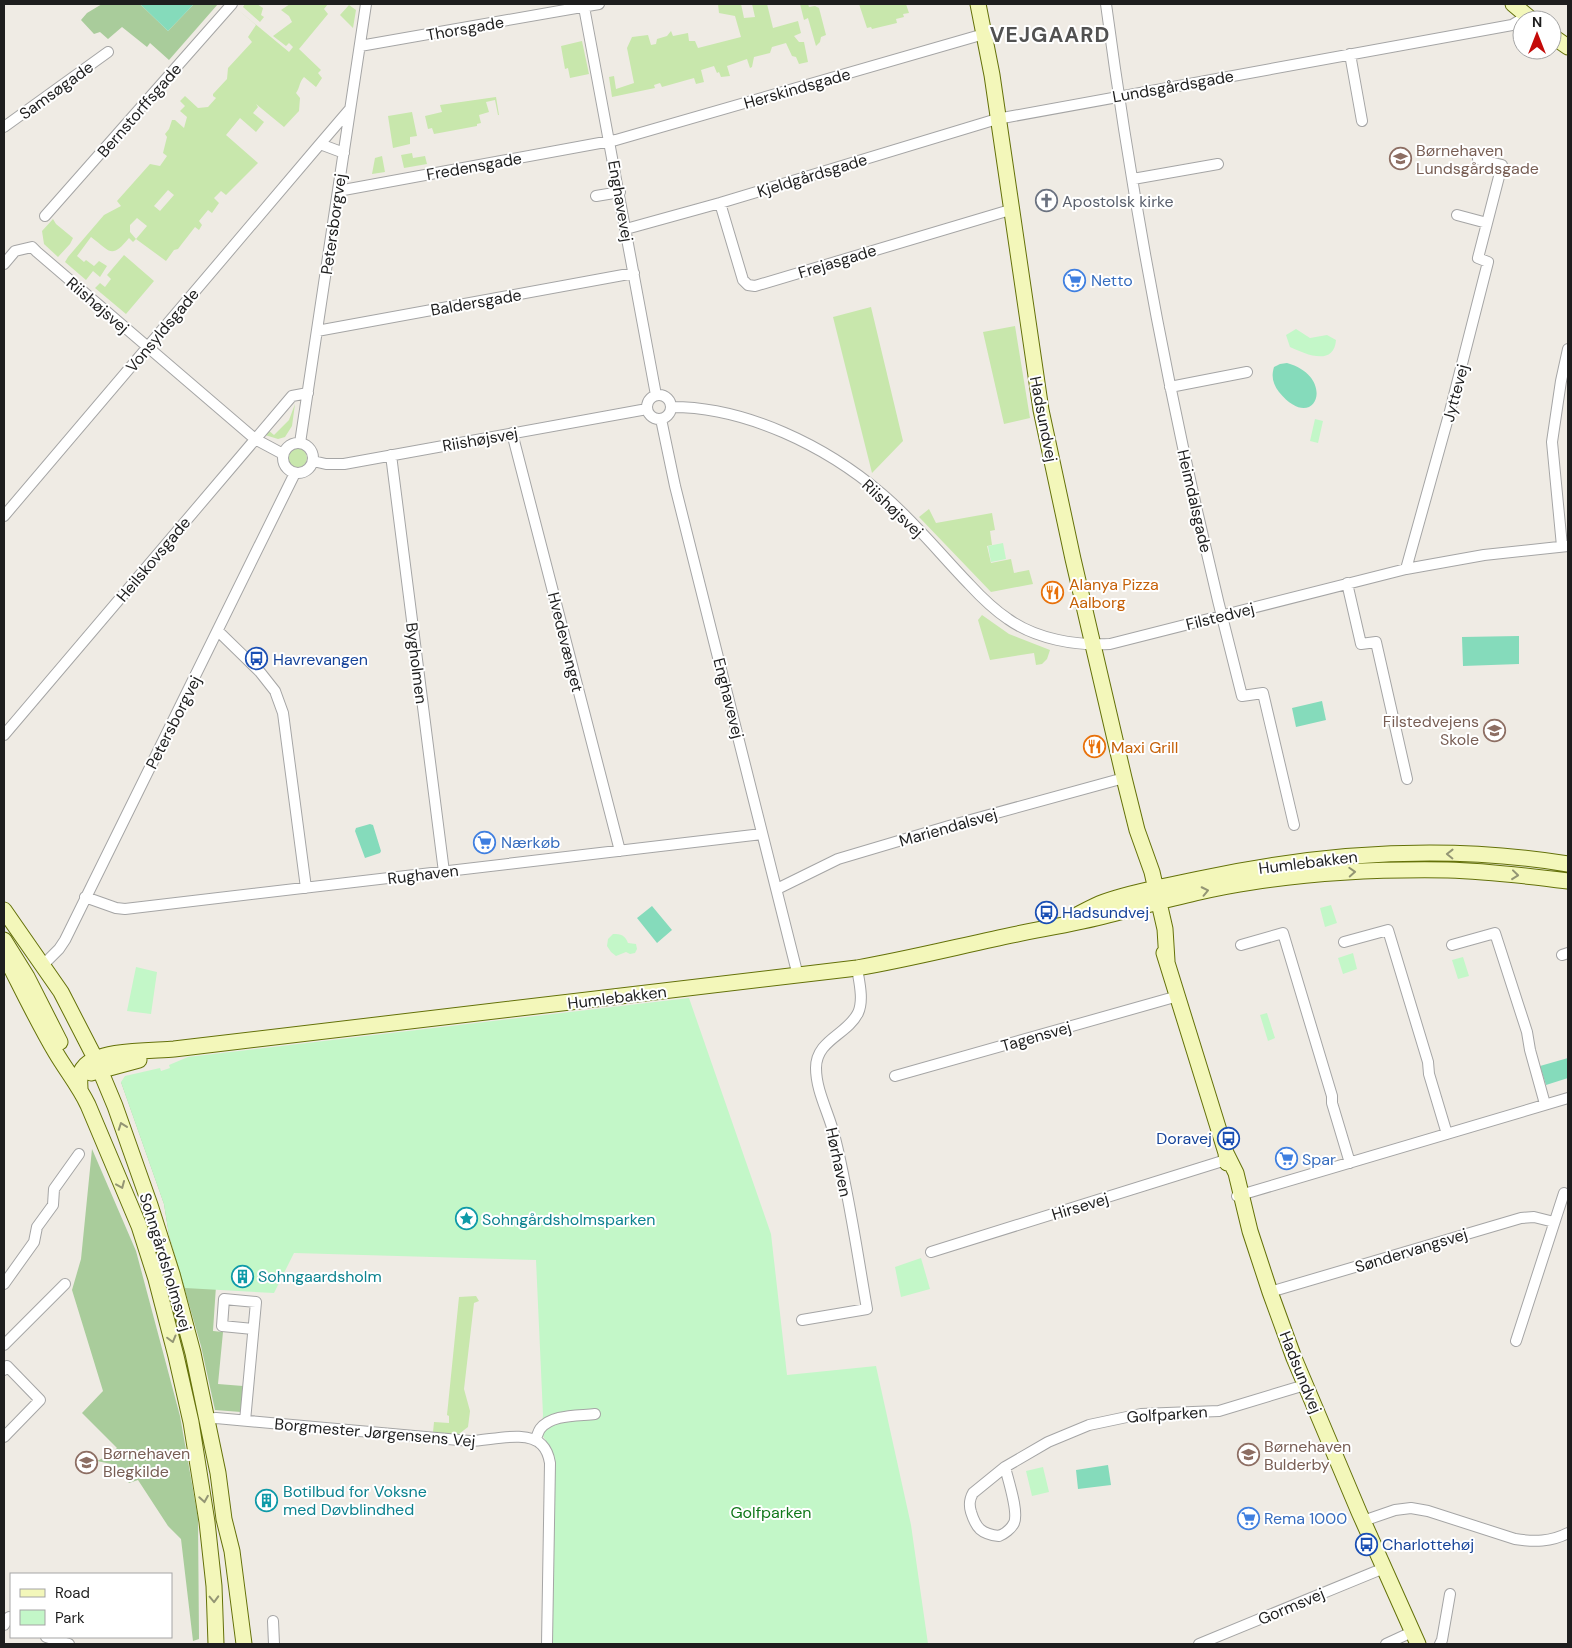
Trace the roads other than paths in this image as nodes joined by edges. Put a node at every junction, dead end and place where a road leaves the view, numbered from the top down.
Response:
1 (232, 4) edge
2 (366, 4) edge
3 (599, 4) edge
4 (978, 4) edge
5 (1106, 4) edge
6 (584, 6) junction
7 (1512, 25) edge
8 (984, 34) junction
9 (360, 46) junction
10 (108, 52) dead end
11 (1350, 54) junction
12 (1118, 96) junction
13 (350, 108) junction
14 (997, 119) junction
15 (1362, 121) dead end
16 (4, 128) edge
17 (610, 141) junction
18 (320, 144) junction
19 (344, 153) junction
20 (1478, 159) dead end
21 (1218, 164) dead end
22 (1132, 179) junction
23 (338, 191) junction
24 (620, 192) junction
25 (596, 196) dead end
26 (720, 203) junction
27 (1010, 210) junction
28 (1457, 215) dead end
29 (45, 216) dead end
30 (1487, 223) junction
31 (626, 229) junction
32 (4, 264) edge
33 (634, 273) junction
34 (317, 331) junction
35 (146, 347) junction
36 (1568, 349) edge
37 (1247, 372) dead end
38 (1170, 387) junction
39 (308, 393) junction
40 (656, 395) junction
41 (672, 407) junction
42 (647, 410) junction
43 (662, 419) junction
44 (512, 433) junction
45 (255, 439) junction
46 (300, 443) junction
47 (283, 454) junction
48 (391, 455) junction
49 (313, 461) junction
50 (295, 473) junction
51 (4, 516) edge
52 (1565, 546) edge
53 (1406, 569) junction
54 (1347, 583) junction
55 (1221, 616) junction
56 (218, 631) junction
57 (1092, 645) junction
58 (4, 735) edge
59 (1124, 778) junction
60 (1407, 779) dead end
61 (1294, 825) dead end
62 (762, 834) junction
63 (620, 851) junction
64 (1568, 864) edge
65 (444, 872) junction
66 (1568, 881) edge
67 (306, 888) junction
68 (777, 889) junction
69 (1152, 896) junction
70 (85, 897) junction
71 (4, 910) edge
72 (4, 940) edge
73 (1344, 942) dead end
74 (1241, 945) dead end
75 (1452, 945) dead end
76 (4, 954) edge
77 (43, 965) junction
78 (857, 968) junction
79 (798, 976) junction
80 (1178, 996) junction
81 (98, 1064) junction
82 (80, 1072) junction
83 (895, 1076) dead end
84 (80, 1090) junction
85 (1568, 1098) edge
86 (1545, 1104) junction
87 (1447, 1134) junction
88 (79, 1154) dead end
89 (1227, 1157) junction
90 (1350, 1163) junction
91 (1564, 1192) dead end
92 (1241, 1199) junction
93 (1554, 1222) junction
94 (931, 1252) dead end
95 (4, 1284) edge
96 (65, 1284) dead end
97 (1270, 1292) junction
98 (802, 1320) dead end
99 (253, 1329) dead end
100 (1516, 1342) dead end
101 (4, 1345) edge
102 (5, 1366) edge
103 (1305, 1385) junction
104 (595, 1414) dead end
105 (207, 1419) junction
106 (245, 1421) junction
107 (4, 1437) edge
108 (535, 1440) junction
109 (1005, 1467) junction
110 (1363, 1521) junction
111 (1568, 1533) edge
112 (1384, 1568) junction
113 (1450, 1594) dead end
114 (274, 1621) dead end
115 (49, 1638) edge
116 (1415, 1638) edge
117 (69, 1644) edge
118 (216, 1644) edge
119 (244, 1644) edge
120 (274, 1644) edge
121 (547, 1644) edge
122 (1199, 1644) edge
123 (1386, 1644) edge
124 (1440, 1644) edge

1 - 29 street, Bernstorffsgade
2 - 9 street, Petersborgvej
3 - 6 street, Thorsgade
4 - 8 street, Hadsundvej
5 - 12 street, Heimdalsgade
6 - 9 street, Thorsgade
6 - 17 street, Enghavevej
7 - 11 street, Lundsgårdsgade
8 - 14 street, Hadsundvej
8 - 17 street, Herskindsgade
9 - 13 street, Petersborgvej
10 - 16 street, Samsøgade
11 - 12 street, Lundsgårdsgade
11 - 15 street
12 - 14 street, Lundsgårdsgade
12 - 22 street, Heimdalsgade
13 - 18 street, Vonsyldsgade
13 - 19 street, Petersborgvej
14 - 26 street, Kjeldgårdsgade
14 - 27 street, Hadsundvej
17 - 23 street, Fredensgade
17 - 24 street, Enghavevej
18 - 19 street
18 - 35 street, Vonsyldsgade
19 - 23 street, Petersborgvej
20 - 30 street, Jyttevej
21 - 22 street
22 - 38 street, Heimdalsgade
23 - 34 street, Petersborgvej
24 - 25 street
24 - 31 street, Enghavevej
26 - 27 street, Frejasgade
26 - 31 street, Kjeldgårdsgade
27 - 57 street, Hadsundvej
28 - 30 street
30 - 53 street, Jyttevej
31 - 33 street, Enghavevej
32 - 35 street, Riishøjsvej
33 - 34 street, Baldersgade
33 - 40 street, Enghavevej
34 - 39 street, Petersborgvej
35 - 45 street, Riishøjsvej
35 - 51 street, Vonsyldsgade
36 - 52 street
37 - 38 street
38 - 55 street, Heimdalsgade
39 - 45 street, Heilskovsgade
39 - 46 street, Petersborgvej
40 - 41 street
40 - 42 street
41 - 43 street
41 - 57 street, Riishøjsvej
42 - 43 street
42 - 44 street, Riishøjsvej
43 - 62 street, Enghavevej
44 - 48 street, Riishøjsvej
44 - 63 street, Hvedevænget
45 - 47 street, Riishøjsvej
45 - 58 street, Heilskovsgade
46 - 47 street
46 - 49 street
47 - 50 street
48 - 49 street, Riishøjsvej
48 - 65 street, Bygholmen
49 - 50 street
50 - 56 street, Petersborgvej
52 - 53 street, Filstedvej
53 - 54 street, Filstedvej
54 - 55 street, Filstedvej
54 - 60 street
55 - 57 street, Filstedvej
55 - 61 street, Heimdalsgade
56 - 67 street
56 - 70 street, Petersborgvej
57 - 59 street, Hadsundvej
59 - 68 street, Mariendalsvej
59 - 69 street, Hadsundvej
62 - 63 street, Rughaven
62 - 68 street, Enghavevej
63 - 65 street, Rughaven
64 -> 69 street, Humlebakken
65 - 67 street, Rughaven
69 -> 66 street, Humlebakken
67 - 70 street, Rughaven
68 - 79 street, Enghavevej
69 - 78 street, Humlebakken
69 - 80 street, Hadsundvej
70 - 77 street, Petersborgvej
71 - 77 street, Sohngårdsholmsvej
72 - 82 street
73 - 87 street
74 - 90 street
75 - 86 street
76 - 84 street, Sohngårdsholmsvej
77 - 81 street, Sohngårdsholmsvej
78 - 79 street, Humlebakken
78 - 98 street, Hørhaven
79 - 81 street, Humlebakken
80 - 83 street, Tagensvej
80 - 89 street, Hadsundvej
81 - 82 street
105 -> 81 street, Sohngårdsholmsvej
82 - 84 street
84 -> 118 street, Sohngårdsholmsvej
85 - 86 street
86 - 87 street
87 - 90 street
88 - 95 street
89 - 92 street, Hadsundvej
89 - 94 street, Hirsevej
90 - 92 street
91 - 93 street
92 - 97 street, Hadsundvej
93 - 97 street, Søndervangsvej
93 - 100 street
96 - 101 street
97 - 103 street, Hadsundvej
99 - 106 street
102 - 107 street
103 - 109 street, Golfparken
103 - 110 street, Hadsundvej
104 - 108 street
105 - 106 street, Borgmester Jørgensens Vej
105 - 119 street, Sohngårdsholmsvej
106 - 108 street, Borgmester Jørgensens Vej
108 - 121 street
109 - 109 street, Golfparken
110 - 111 street
110 - 112 street, Hadsundvej
112 - 116 street, Hadsundvej
112 - 122 street, Gormsvej
113 - 124 street
114 - 120 street
115 - 117 street
116 - 123 street

